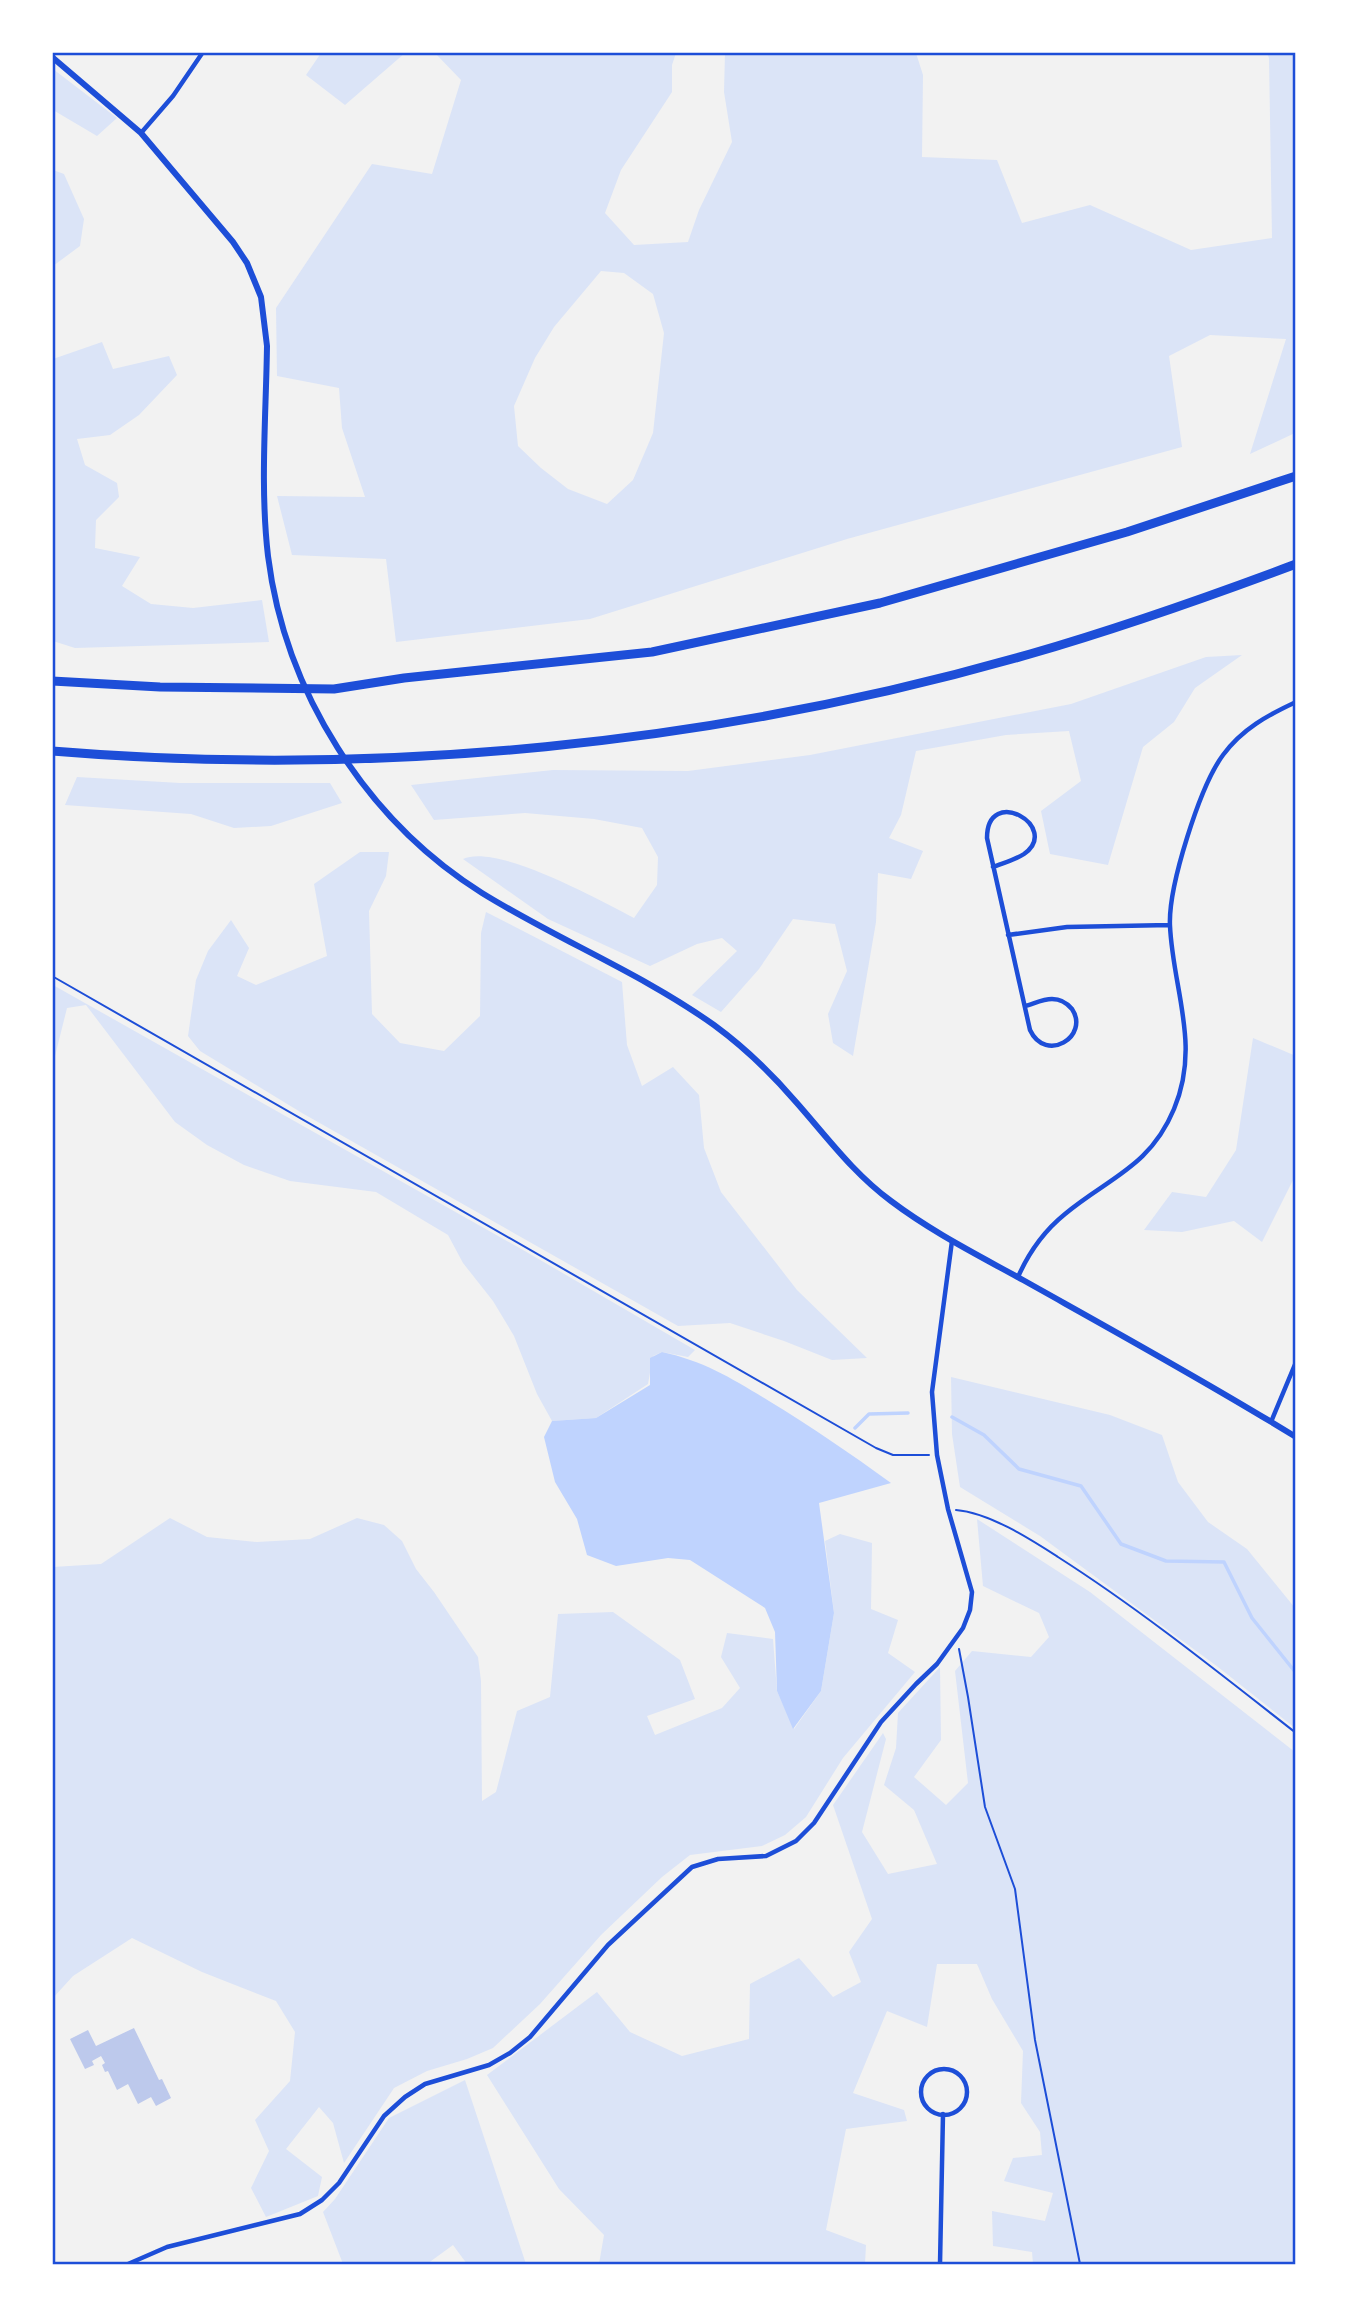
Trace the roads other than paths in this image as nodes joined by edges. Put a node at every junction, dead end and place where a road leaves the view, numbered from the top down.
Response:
1 (203, 52) edge
2 (52, 57) edge
3 (141, 134) junction
4 (1296, 475) edge
5 (1296, 564) edge
6 (52, 681) edge
7 (1296, 702) edge
8 (52, 751) edge
9 (993, 867) junction
10 (1170, 925) junction
11 (1009, 935) junction
12 (1025, 1006) junction
13 (952, 1241) junction
14 (1018, 1277) junction
15 (1296, 1362) edge
16 (1271, 1422) junction
17 (1296, 1437) edge
18 (943, 2115) junction
19 (128, 2264) edge
20 (940, 2264) edge

1 - 3 street
2 - 3 street
3 - 13 street
4 - 6 highway
5 - 8 highway
7 - 10 street
9 - 9 street
9 - 11 street
10 - 11 street
10 - 14 street
11 - 12 street
12 - 12 street
13 - 14 street
13 - 19 street
14 - 16 street
15 - 16 street
16 - 17 street
18 - 18 street
18 - 20 street

